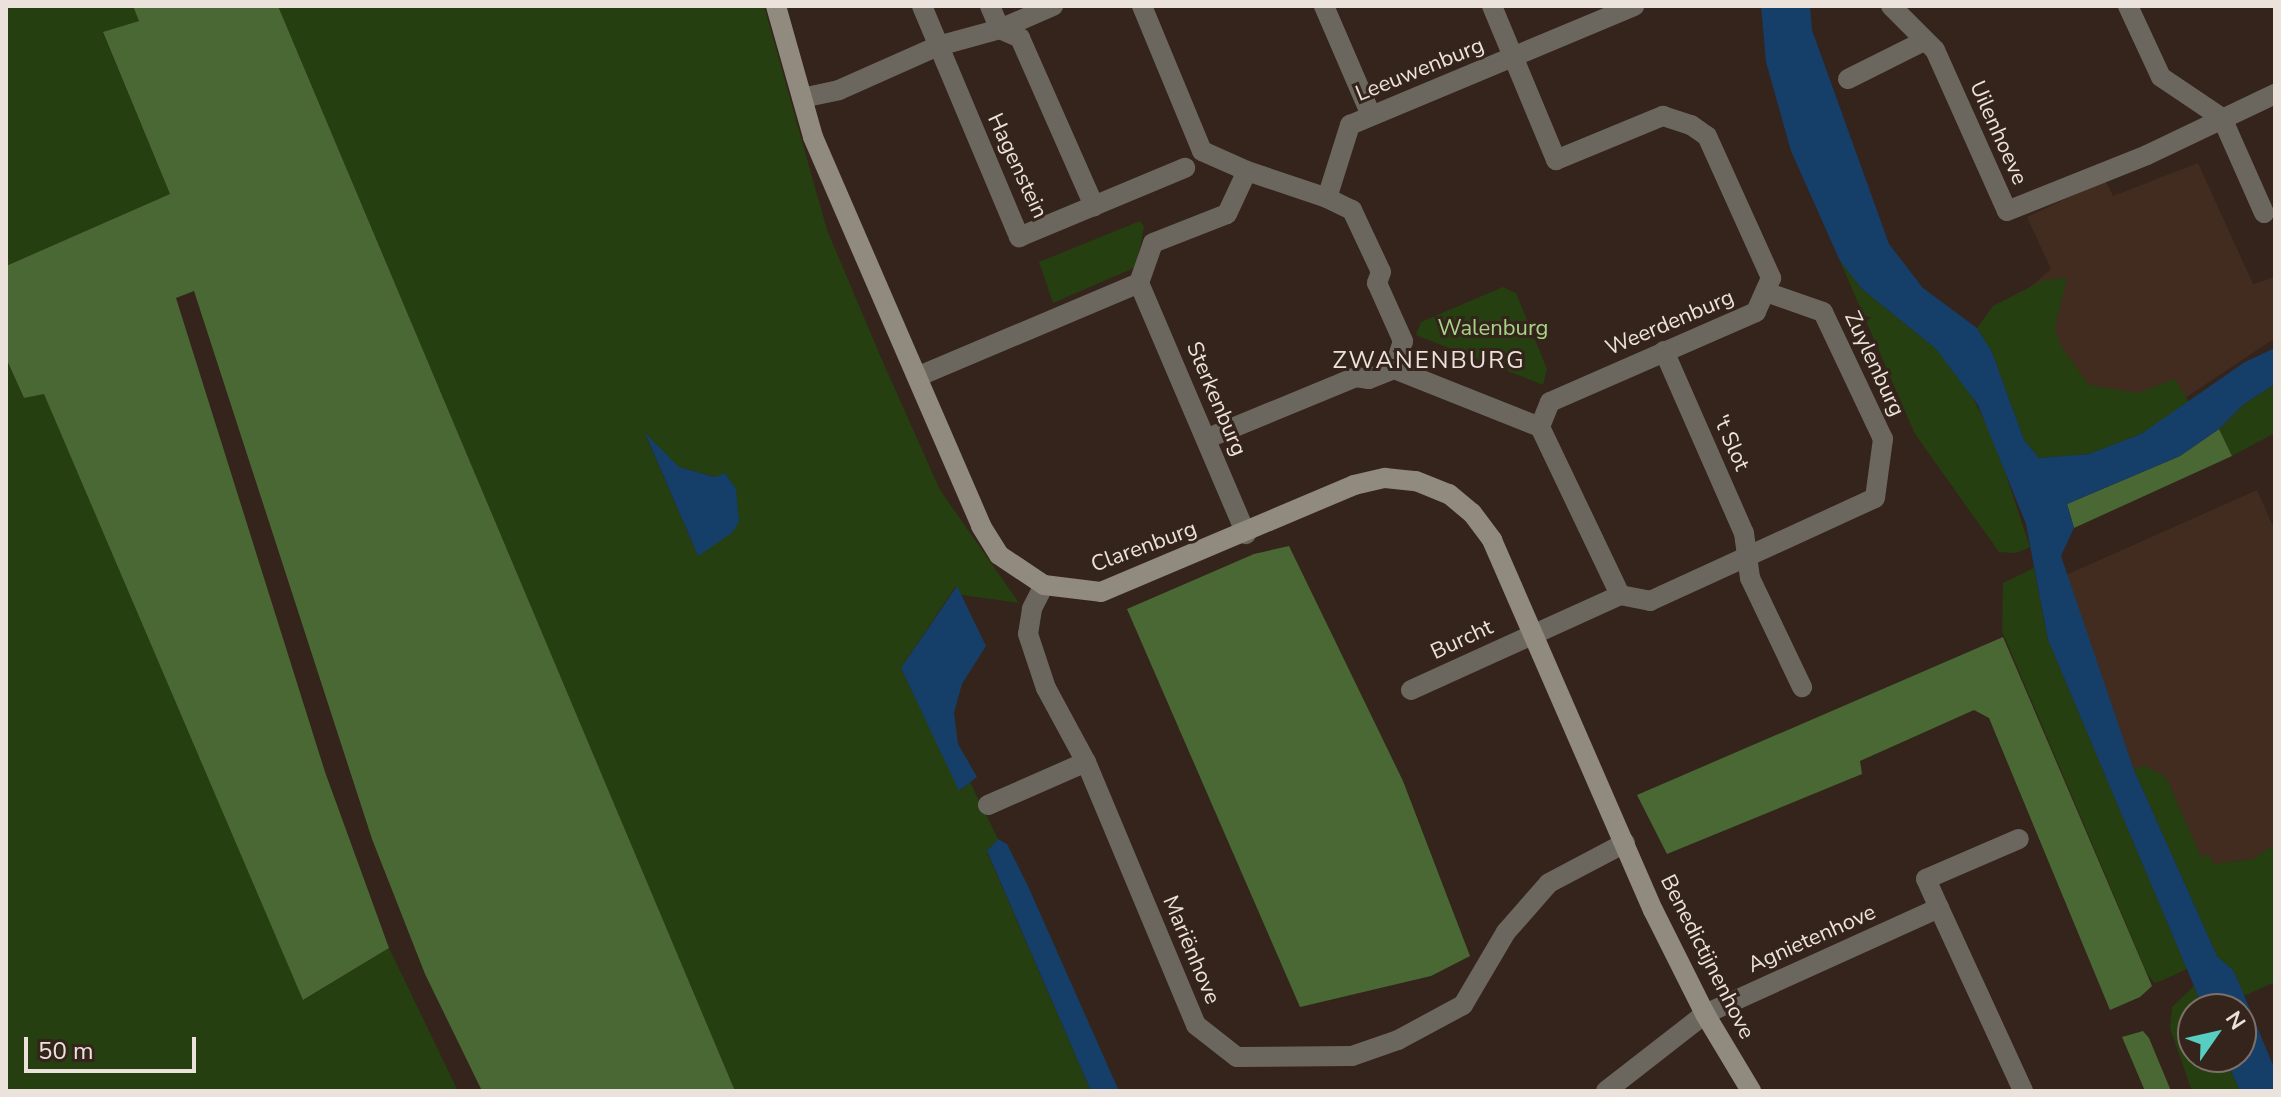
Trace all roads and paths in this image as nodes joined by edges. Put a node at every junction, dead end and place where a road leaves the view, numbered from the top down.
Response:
1 (776, 6) edge
2 (922, 6) edge
3 (990, 6) edge
4 (1053, 6) edge
5 (1142, 6) edge
6 (1324, 6) edge
7 (1492, 6) edge
8 (1634, 6) edge
9 (1891, 6) edge
10 (2128, 6) edge
11 (1000, 29) junction
12 (1922, 42) junction
13 (938, 46) junction
14 (1514, 57) junction
15 (1848, 79) dead end
16 (2275, 94) edge
17 (802, 98) junction
18 (1371, 115) junction
19 (2222, 118) junction
20 (1185, 168) dead end
21 (1247, 171) junction
22 (1327, 198) junction
23 (1094, 206) junction
24 (2264, 213) dead end
25 (1139, 283) junction
26 (1766, 292) junction
27 (1664, 351) junction
28 (1394, 369) junction
29 (919, 376) junction
30 (1540, 427) junction
31 (1208, 438) junction
32 (1246, 534) junction
33 (1745, 557) junction
34 (1044, 585) junction
35 (1620, 595) junction
36 (1534, 633) junction
37 (1802, 687) dead end
38 (1411, 690) dead end
39 (1086, 762) junction
40 (988, 805) dead end
41 (2019, 839) dead end
42 (1625, 843) junction
43 (1939, 908) junction
44 (1705, 1014) junction
45 (1606, 1091) edge
46 (1751, 1091) edge
47 (2023, 1091) edge

1 - 17 street, Clarenburg
2 - 13 street, Hagenstein
3 - 11 street
4 - 11 street
5 - 21 street
6 - 18 street
7 - 14 street
8 - 14 street, Leeuwenburg
9 - 12 street, Uilenhoeve
10 - 19 street
11 - 13 street
11 - 23 street
12 - 15 street
12 - 19 street, Uilenhoeve
13 - 17 street
13 - 23 street, Hagenstein
14 - 18 street, Leeuwenburg
14 - 26 street, Weerdenburg
16 - 19 street
17 - 29 street, Clarenburg
18 - 22 street, Leeuwenburg
19 - 24 street
20 - 23 street, Hagenstein
21 - 22 street
21 - 25 street
22 - 28 street
25 - 29 street
25 - 31 street, Sterkenburg
26 - 27 street, Weerdenburg
26 - 33 street, Zuylenburg
27 - 30 street, Weerdenburg
27 - 33 street, 't Slot
28 - 30 street
28 - 31 street
29 - 34 street, Clarenburg
30 - 35 street
31 - 32 street, Sterkenburg
32 - 34 street, Clarenburg
32 - 36 street, Clarenburg
33 - 35 street, Zuylenburg
33 - 37 street
34 - 39 street, Mariënhove
35 - 36 street, Zuylenburg
36 - 38 street, Burcht
36 - 42 street, Clarenburg
39 - 40 street
39 - 42 street, Mariënhove
41 - 43 street
42 - 44 street, Benedictijnenhove
43 - 44 street, Agnietenhove
43 - 47 street
44 - 45 street, Agnietenhove
44 - 46 street, Benedictijnenhove

